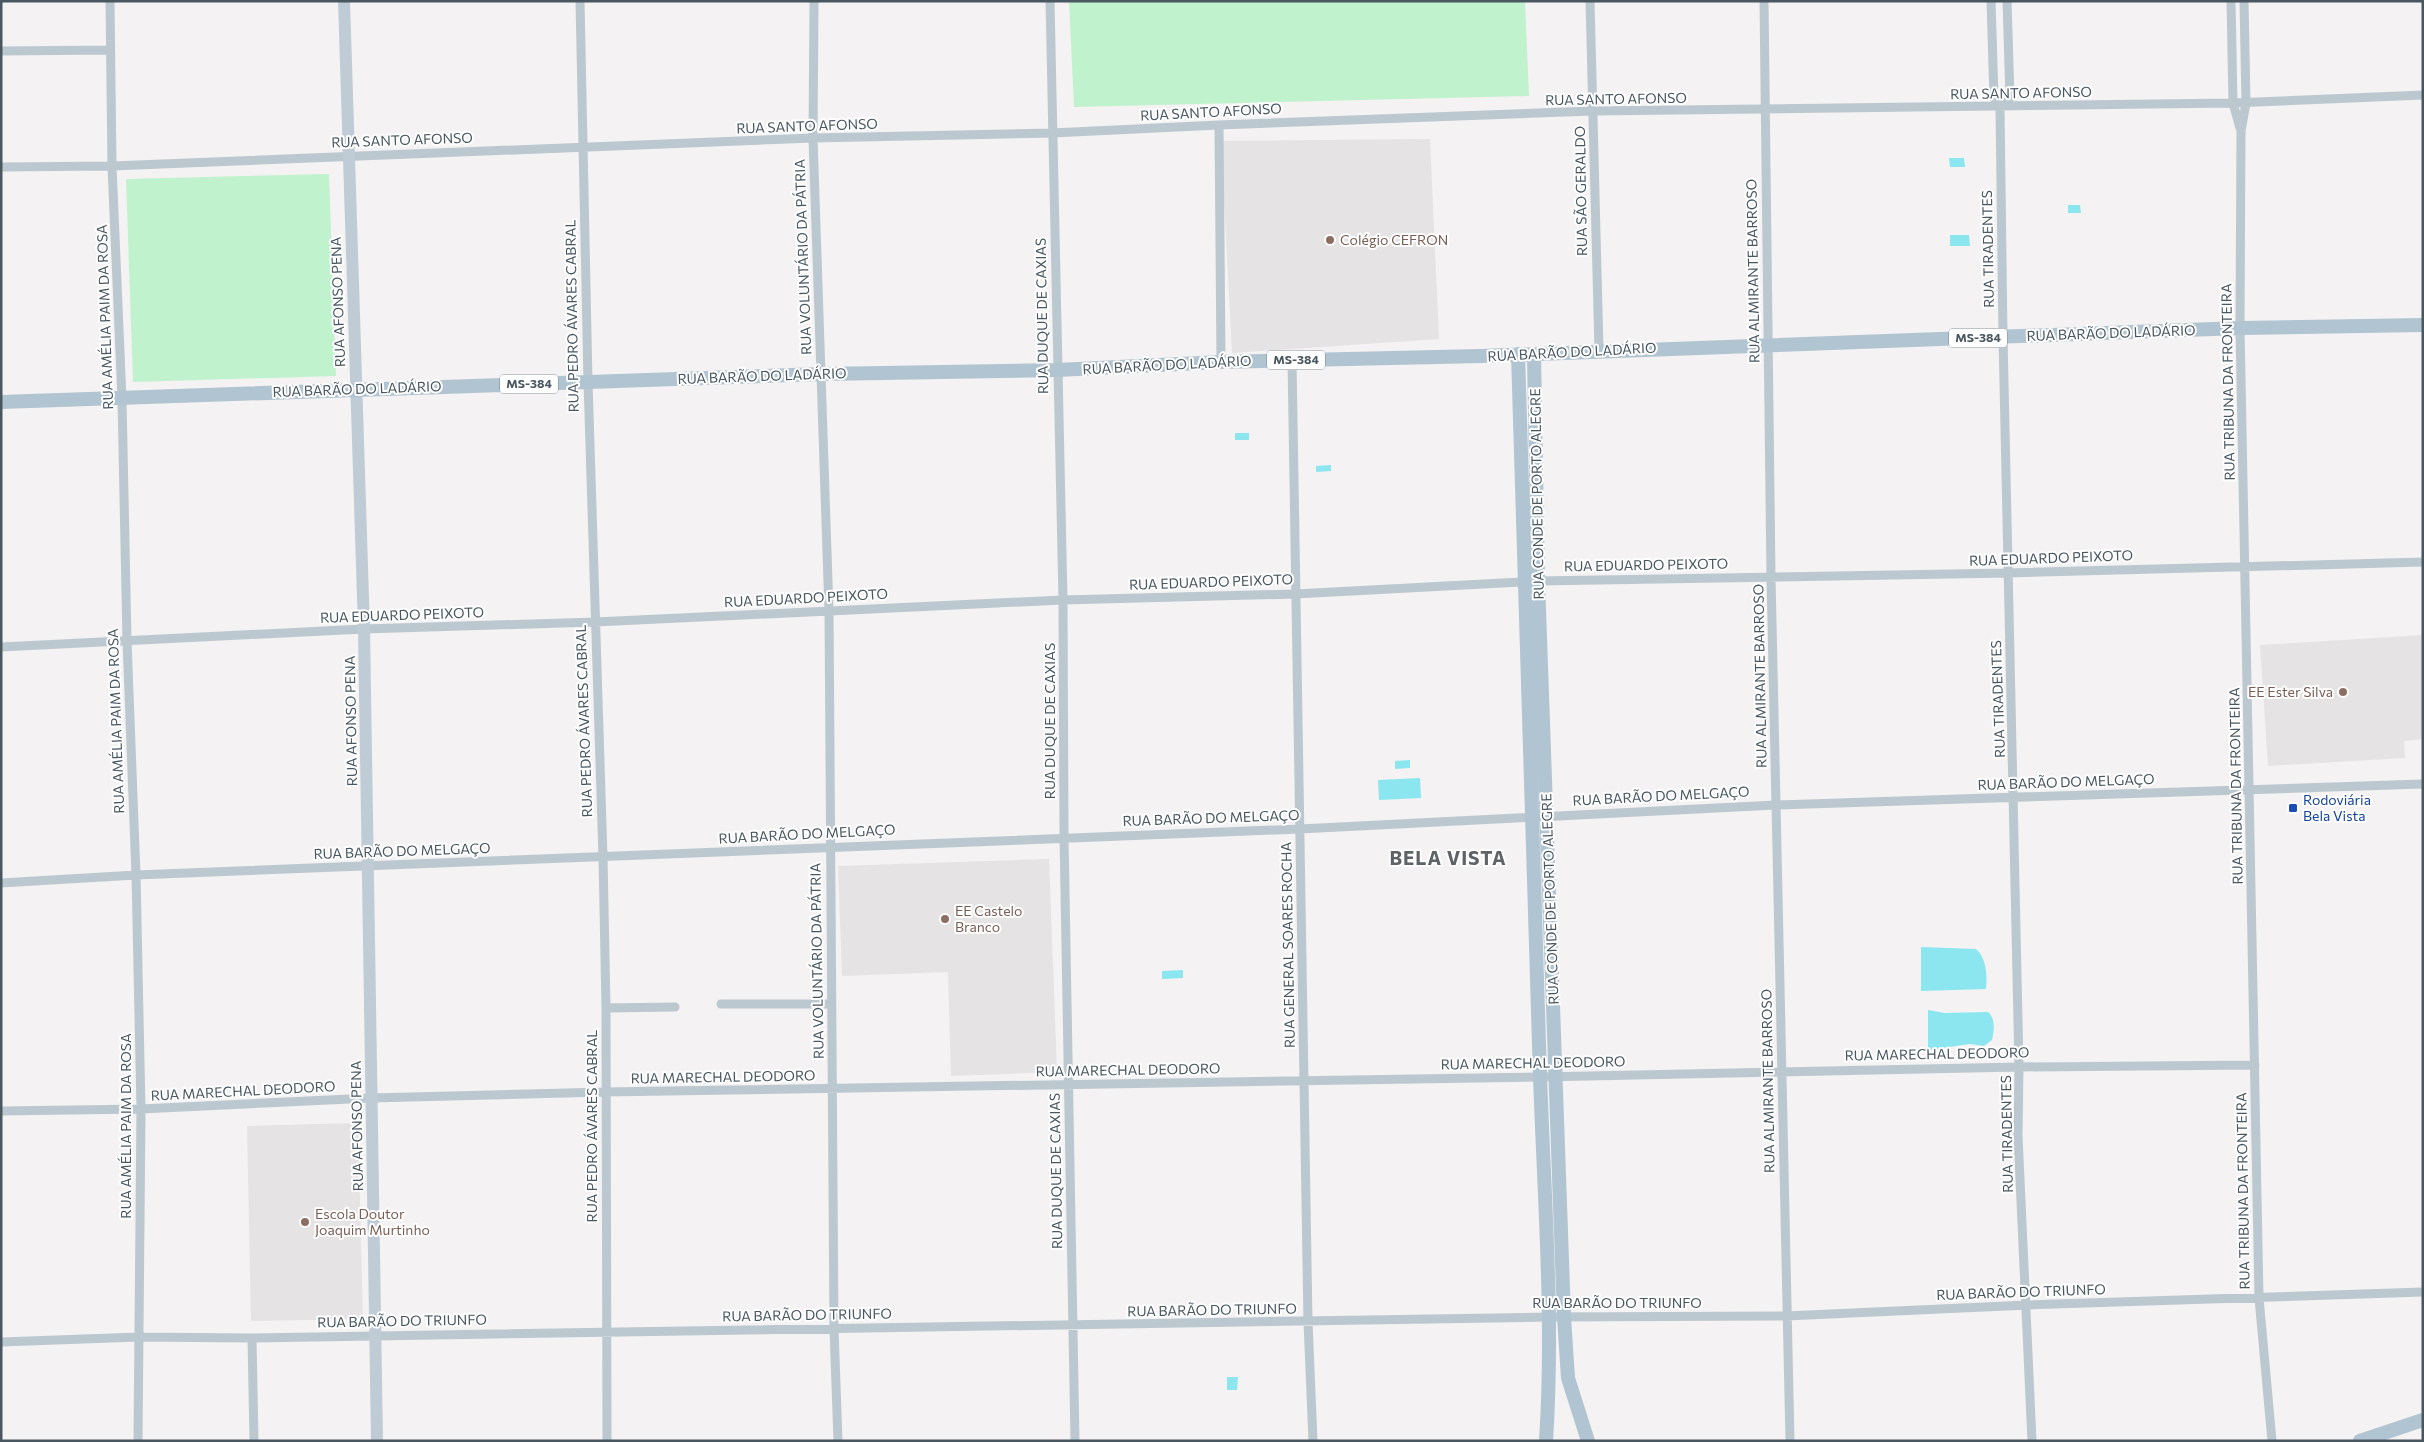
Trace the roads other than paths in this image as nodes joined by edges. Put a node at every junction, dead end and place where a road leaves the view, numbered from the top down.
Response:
1 (110, 1) edge
2 (344, 1) edge
3 (580, 1) edge
4 (814, 1) edge
5 (1050, 1) edge
6 (1590, 1) edge
7 (1764, 1) edge
8 (1991, 1) edge
9 (2007, 1) edge
10 (2231, 1) edge
11 (2244, 1) edge
12 (110, 50) junction
13 (1, 51) edge
14 (2423, 95) edge
15 (2234, 103) junction
16 (2246, 103) junction
17 (2000, 107) junction
18 (1765, 111) junction
19 (1593, 112) junction
20 (1219, 125) junction
21 (2241, 131) junction
22 (1052, 134) junction
23 (813, 138) junction
24 (582, 147) junction
25 (348, 156) junction
26 (112, 166) junction
27 (1, 167) edge
28 (2423, 325) edge
29 (2240, 328) junction
30 (2003, 337) junction
31 (1767, 344) junction
32 (1599, 350) junction
33 (1518, 354) junction
34 (1534, 354) junction
35 (1292, 360) junction
36 (1221, 362) junction
37 (1057, 370) junction
38 (822, 374) junction
39 (588, 382) junction
40 (356, 389) junction
41 (122, 399) junction
42 (1, 402) edge
43 (2423, 562) edge
44 (2245, 565) junction
45 (2008, 573) junction
46 (1771, 577) junction
47 (1531, 582) junction
48 (1295, 594) junction
49 (1063, 600) junction
50 (829, 611) junction
51 (595, 622) junction
52 (364, 629) junction
53 (127, 642) junction
54 (1, 648) edge
55 (2423, 784) edge
56 (2250, 789) junction
57 (2014, 798) junction
58 (1776, 805) junction
59 (1540, 816) junction
60 (1300, 829) junction
61 (1064, 837) junction
62 (830, 847) junction
63 (603, 857) junction
64 (369, 865) junction
65 (136, 875) junction
66 (1, 884) edge
67 (720, 1004) dead end
68 (831, 1004) junction
69 (675, 1007) dead end
70 (606, 1008) junction
71 (2255, 1065) junction
72 (2020, 1067) junction
73 (1781, 1071) junction
74 (1556, 1077) junction
75 (1540, 1078) junction
76 (1304, 1081) junction
77 (1068, 1085) junction
78 (833, 1090) junction
79 (604, 1092) junction
80 (371, 1098) junction
81 (141, 1109) junction
82 (1, 1111) edge
83 (2423, 1292) edge
84 (2259, 1298) junction
85 (2028, 1305) junction
86 (1786, 1316) junction
87 (1557, 1317) junction
88 (1308, 1322) junction
89 (1072, 1325) junction
90 (834, 1329) junction
91 (606, 1332) junction
92 (377, 1335) junction
93 (139, 1337) junction
94 (252, 1338) junction
95 (1, 1342) edge
96 (2423, 1420) edge
97 (138, 1441) edge
98 (254, 1441) edge
99 (377, 1441) edge
100 (607, 1441) edge
101 (838, 1441) edge
102 (1075, 1441) edge
103 (1313, 1441) edge
104 (1546, 1441) edge
105 (1588, 1441) edge
106 (1790, 1441) edge
107 (2032, 1441) edge
108 (2272, 1441) edge
109 (2360, 1441) edge

1 - 12 street, RUA AMÉLIA PAIM DA ROSA
2 - 25 street, RUA AFONSO PENA
3 - 24 street, RUA PEDRO ÁVARES CABRAL
4 - 23 street, RUA VOLUNTÁRIO DA PÁTRIA
5 - 22 street, RUA DUQUE DE CAXIAS
6 - 19 street, RUA SÃO GERALDO
7 - 18 street, RUA ALMIRANTE BARROSO
8 - 17 street, RUA TIRADENTES
9 - 17 street, RUA TIRADENTES
10 - 15 street, RUA TRIBUNA DA FRONTEIRA
11 - 16 street, RUA TRIBUNA DA FRONTEIRA
12 - 13 street
12 - 26 street, RUA AMÉLIA PAIM DA ROSA
14 - 16 street, RUA SANTO AFONSO
15 - 16 street, RUA SANTO AFONSO
15 - 17 street, RUA SANTO AFONSO
15 - 21 street, RUA TRIBUNA DA FRONTEIRA
16 - 21 street, RUA TRIBUNA DA FRONTEIRA
17 - 18 street, RUA SANTO AFONSO
17 - 30 street, RUA TIRADENTES
18 - 19 street, RUA SANTO AFONSO
18 - 31 street, RUA ALMIRANTE BARROSO
19 - 20 street, RUA SANTO AFONSO
19 - 32 street, RUA SÃO GERALDO
20 - 22 street, RUA SANTO AFONSO
20 - 36 street
21 - 29 street, RUA TRIBUNA DA FRONTEIRA
22 - 23 street, RUA SANTO AFONSO
22 - 37 street, RUA DUQUE DE CAXIAS
23 - 24 street, RUA SANTO AFONSO
23 - 38 street, RUA VOLUNTÁRIO DA PÁTRIA
24 - 25 street, RUA SANTO AFONSO
24 - 39 street, RUA PEDRO ÁVARES CABRAL
25 - 26 street, RUA SANTO AFONSO
25 - 40 street, RUA AFONSO PENA
26 - 27 street, RUA SANTO AFONSO
26 - 41 street, RUA AMÉLIA PAIM DA ROSA
28 - 29 main road, RUA BARÃO DO LADÁRIO / MS-384
29 - 30 main road, RUA BARÃO DO LADÁRIO / MS-384
29 - 44 street, RUA TRIBUNA DA FRONTEIRA
30 - 31 main road, RUA BARÃO DO LADÁRIO / MS-384
30 - 45 street, RUA TIRADENTES
31 - 32 main road, RUA BARÃO DO LADÁRIO / MS-384
31 - 46 street, RUA ALMIRANTE BARROSO
32 - 34 main road, RUA BARÃO DO LADÁRIO / MS-384
33 - 34 main road, RUA BARÃO DO LADÁRIO / MS-384
33 - 35 main road, RUA BARÃO DO LADÁRIO / MS-384
33 - 47 main road, RUA CONDE DE PORTO ALEGRE
34 - 47 main road, RUA CONDE DE PORTO ALEGRE
35 - 36 main road, RUA BARÃO DO LADÁRIO / MS-384
35 - 48 street, RUA GENERAL SOARES ROCHA
36 - 37 main road, RUA BARÃO DO LADÁRIO / MS-384
37 - 38 main road, RUA BARÃO DO LADÁRIO / MS-384
37 - 49 street, RUA DUQUE DE CAXIAS
38 - 39 main road, RUA BARÃO DO LADÁRIO / MS-384
38 - 50 street, RUA VOLUNTÁRIO DA PÁTRIA
39 - 40 main road, RUA BARÃO DO LADÁRIO / MS-384
39 - 51 street, RUA PEDRO ÁVARES CABRAL
40 - 41 main road, RUA BARÃO DO LADÁRIO / MS-384
40 - 52 street, RUA AFONSO PENA
41 - 42 main road, RUA BARÃO DO LADÁRIO / MS-384
41 - 53 street, RUA AMÉLIA PAIM DA ROSA
43 - 44 street, RUA EDUARDO PEIXOTO
44 - 45 street, RUA EDUARDO PEIXOTO
44 - 56 street, RUA TRIBUNA DA FRONTEIRA
45 - 46 street, RUA EDUARDO PEIXOTO
45 - 57 street, RUA TIRADENTES
46 - 47 street, RUA EDUARDO PEIXOTO
46 - 58 street, RUA ALMIRANTE BARROSO
47 - 48 street, RUA EDUARDO PEIXOTO
47 - 59 main road, RUA CONDE DE PORTO ALEGRE
48 - 49 street, RUA EDUARDO PEIXOTO
48 - 60 street, RUA GENERAL SOARES ROCHA
49 - 50 street, RUA EDUARDO PEIXOTO
49 - 61 street, RUA DUQUE DE CAXIAS
50 - 51 street, RUA EDUARDO PEIXOTO
50 - 62 street, RUA VOLUNTÁRIO DA PÁTRIA
51 - 52 street, RUA EDUARDO PEIXOTO
51 - 63 street, RUA PEDRO ÁVARES CABRAL
52 - 53 street, RUA EDUARDO PEIXOTO
52 - 64 street, RUA AFONSO PENA
53 - 54 street, RUA EDUARDO PEIXOTO
53 - 65 street, RUA AMÉLIA PAIM DA ROSA
55 - 56 street, RUA BARÃO DO MELGAÇO
56 - 57 street, RUA BARÃO DO MELGAÇO
56 - 71 street, RUA TRIBUNA DA FRONTEIRA
57 - 58 street, RUA BARÃO DO MELGAÇO
57 - 72 street, RUA TIRADENTES
58 - 59 street, RUA BARÃO DO MELGAÇO
58 - 73 street, RUA ALMIRANTE BARROSO
59 - 60 street, RUA BARÃO DO MELGAÇO
59 - 74 main road, RUA CONDE DE PORTO ALEGRE
59 - 75 main road, RUA CONDE DE PORTO ALEGRE
60 - 61 street, RUA BARÃO DO MELGAÇO
60 - 76 street, RUA GENERAL SOARES ROCHA
61 - 62 street, RUA BARÃO DO MELGAÇO
61 - 77 street, RUA DUQUE DE CAXIAS
62 - 63 street, RUA BARÃO DO MELGAÇO
62 - 68 street, RUA VOLUNTÁRIO DA PÁTRIA
63 - 64 street, RUA BARÃO DO MELGAÇO
63 - 70 street, RUA PEDRO ÁVARES CABRAL
64 - 65 street, RUA BARÃO DO MELGAÇO
64 - 80 street, RUA AFONSO PENA
65 - 66 street, RUA BARÃO DO MELGAÇO
65 - 81 street, RUA AMÉLIA PAIM DA ROSA
67 - 68 street
68 - 78 street, RUA VOLUNTÁRIO DA PÁTRIA
69 - 70 street
70 - 79 street, RUA PEDRO ÁVARES CABRAL
71 - 72 street, RUA MARECHAL DEODORO
71 - 84 street, RUA TRIBUNA DA FRONTEIRA
72 - 73 street, RUA MARECHAL DEODORO
72 - 85 street, RUA TIRADENTES
73 - 74 street, RUA MARECHAL DEODORO
73 - 86 street, RUA ALMIRANTE BARROSO
74 - 75 street, RUA MARECHAL DEODORO
74 - 87 main road, RUA CONDE DE PORTO ALEGRE
75 - 76 street, RUA MARECHAL DEODORO
75 - 87 main road, RUA CONDE DE PORTO ALEGRE
76 - 77 street, RUA MARECHAL DEODORO
76 - 88 street, RUA GENERAL SOARES ROCHA
77 - 78 street, RUA MARECHAL DEODORO
77 - 89 street, RUA DUQUE DE CAXIAS
78 - 79 street, RUA MARECHAL DEODORO
78 - 90 street, RUA VOLUNTÁRIO DA PÁTRIA
79 - 80 street, RUA MARECHAL DEODORO
79 - 91 street, RUA PEDRO ÁVARES CABRAL
80 - 81 street, RUA MARECHAL DEODORO
80 - 92 street, RUA AFONSO PENA
81 - 82 street, RUA MARECHAL DEODORO
81 - 93 street, RUA AMÉLIA PAIM DA ROSA
83 - 84 street, RUA BARÃO DO TRIUNFO
84 - 85 street, RUA BARÃO DO TRIUNFO
84 - 108 street, RUA TRIBUNA DA FRONTEIRA
85 - 86 street, RUA BARÃO DO TRIUNFO
85 - 107 street, RUA TIRADENTES
86 - 87 street, RUA BARÃO DO TRIUNFO
86 - 106 street, RUA ALMIRANTE BARROSO
87 - 88 street, RUA BARÃO DO TRIUNFO
87 - 104 main road, RUA CONDE DE PORTO ALEGRE
87 - 105 main road, RUA CONDE DE PORTO ALEGRE
88 - 89 street, RUA BARÃO DO TRIUNFO
88 - 103 street, RUA GENERAL SOARES ROCHA
89 - 90 street, RUA BARÃO DO TRIUNFO
89 - 102 street, RUA DUQUE DE CAXIAS
90 - 91 street, RUA BARÃO DO TRIUNFO
90 - 101 street, RUA VOLUNTÁRIO DA PÁTRIA
91 - 92 street, RUA BARÃO DO TRIUNFO
91 - 100 street, RUA PEDRO ÁVARES CABRAL
92 - 94 street, RUA BARÃO DO TRIUNFO
92 - 99 street, RUA AFONSO PENA
93 - 94 street, RUA BARÃO DO TRIUNFO
93 - 95 street, RUA BARÃO DO TRIUNFO
93 - 97 street, RUA AMÉLIA PAIM DA ROSA
94 - 98 street
96 - 109 main road

